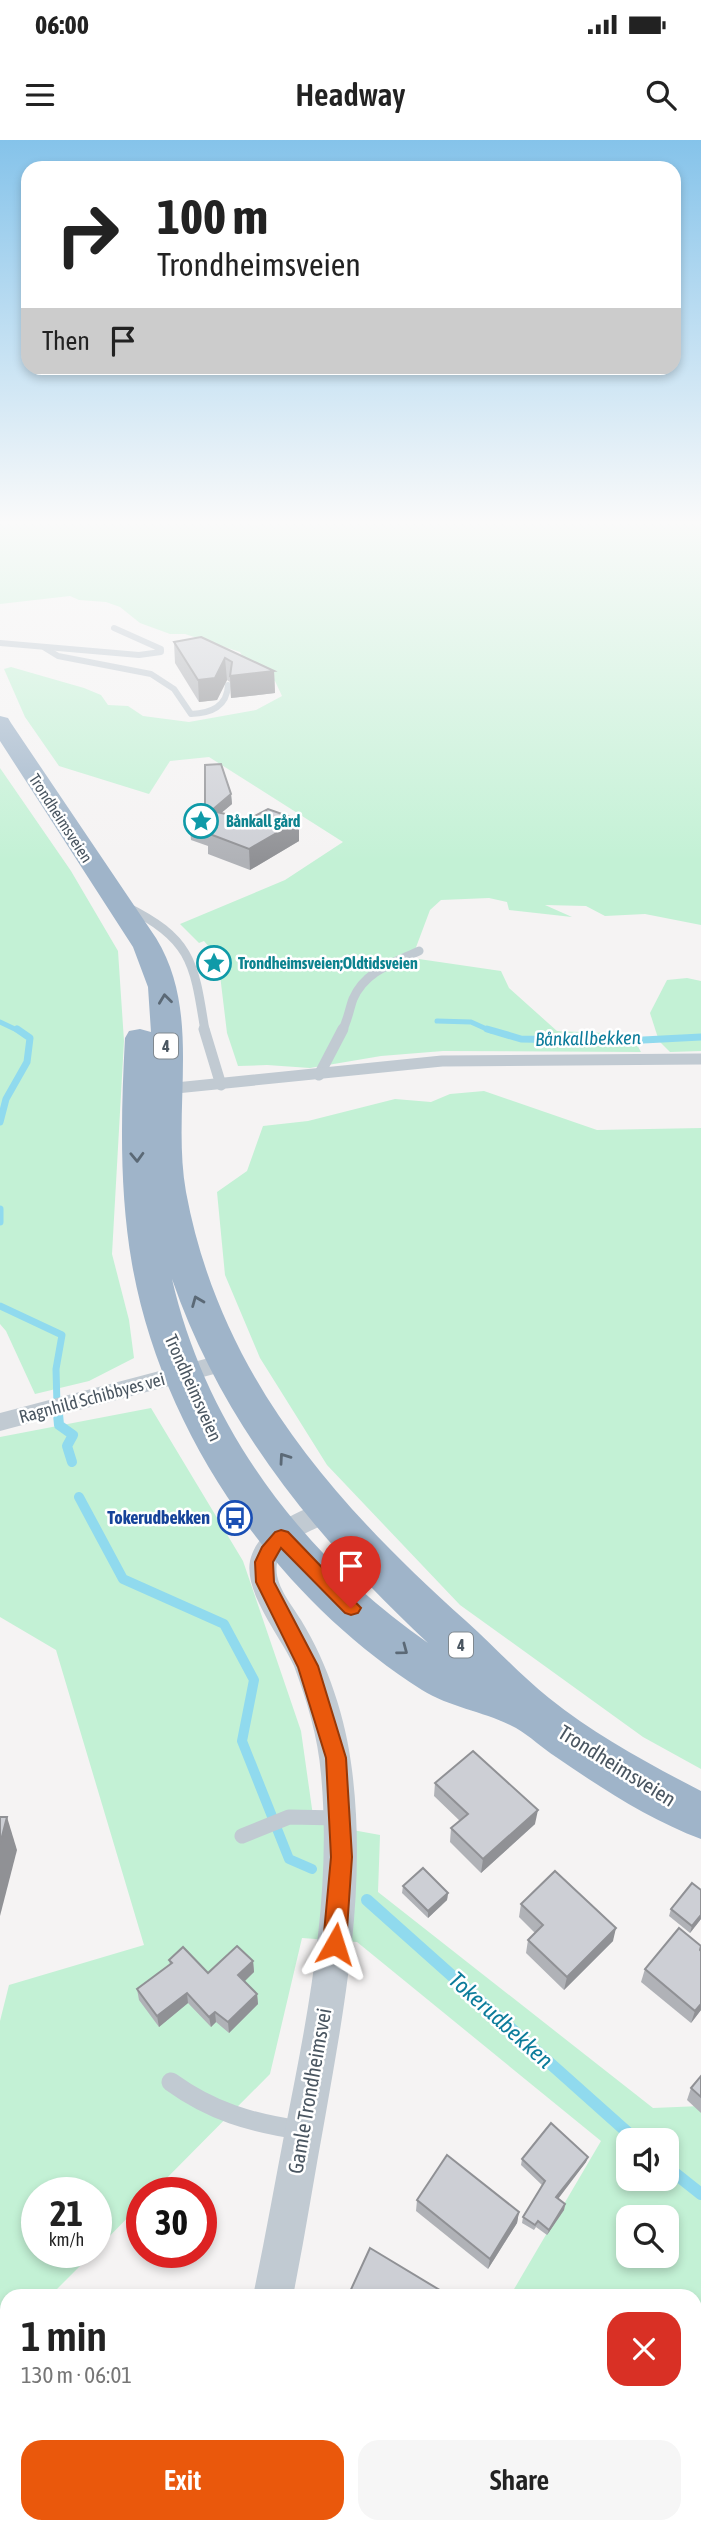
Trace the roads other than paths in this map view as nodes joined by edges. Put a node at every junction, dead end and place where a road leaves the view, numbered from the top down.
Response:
1 (134, 637) edge
2 (0, 643) edge
3 (44, 648) junction
4 (228, 685) edge
5 (0, 723) edge
6 (119, 907) junction
7 (419, 951) dead end
8 (701, 1059) edge
9 (319, 1075) junction
10 (220, 1085) junction
11 (151, 1090) junction
12 (224, 1363) junction
13 (184, 1374) junction
14 (0, 1422) edge
15 (326, 1512) junction
16 (281, 1537) junction
17 (534, 1714) junction
18 (701, 1816) edge
19 (341, 1818) junction
20 (260, 1828) joint
21 (242, 1836) dead end
22 (171, 2082) dead end
23 (303, 2131) junction
24 (274, 2289) edge

1 - 3 lane
2 - 3 lane
3 - 4 lane
5 - 6 highway, Trondheimsveien / 4
6 - 10 lane
6 - 11 highway, Trondheimsveien / 4
7 - 9 lane
8 - 9 lane
9 - 10 lane
10 - 11 lane
12 -> 11 highway, Trondheimsveien / 4
11 -> 13 highway, Trondheimsveien / 4
12 - 13 street, Ragnhild Schibbyes vei
15 -> 12 highway, Trondheimsveien / 4
13 - 14 street, Ragnhild Schibbyes vei
13 - 16 highway, Trondheimsveien / 4
15 - 16 street
15 - 17 highway, Trondheimsveien / 4
16 -> 17 highway, Trondheimsveien / 4
16 - 19 street, Gamle Trondheimsvei
17 - 18 highway, Trondheimsveien / 4
19 - 20 lane
19 - 23 street, Gamle Trondheimsvei
20 - 21 lane
22 - 23 lane
23 - 24 street, Gamle Trondheimsvei

